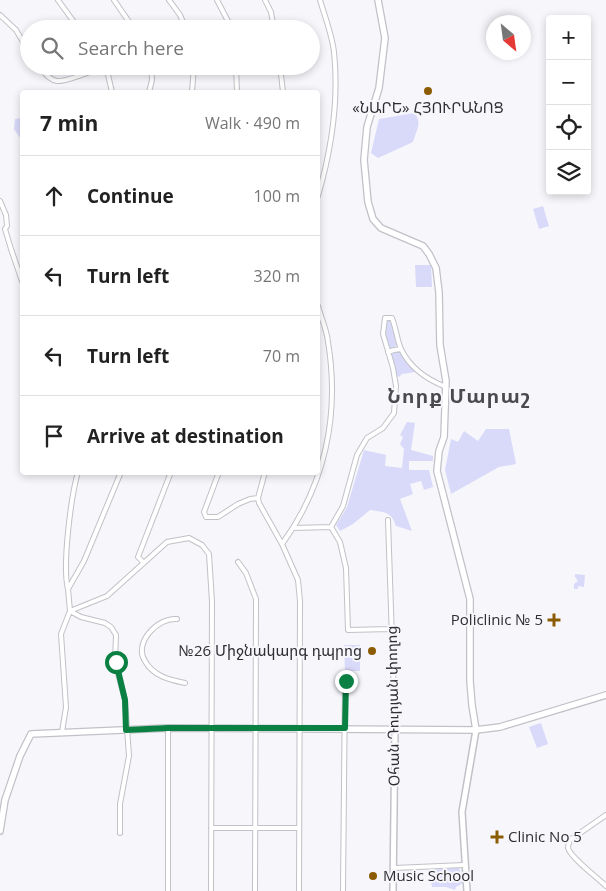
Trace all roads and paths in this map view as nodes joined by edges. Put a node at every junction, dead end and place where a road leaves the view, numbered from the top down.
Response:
1 (58, 0) edge
2 (114, 0) edge
3 (170, 0) edge
4 (217, 0) edge
5 (265, 0) edge
6 (320, 0) edge
7 (378, 0) edge
8 (0, 14) edge
9 (72, 20) edge
10 (128, 20) edge
11 (182, 20) edge
12 (227, 20) edge
13 (272, 20) edge
14 (20, 37) edge
15 (46, 75) edge
16 (82, 75) edge
17 (107, 75) edge
18 (152, 75) edge
19 (193, 75) edge
20 (236, 75) edge
21 (281, 75) edge
22 (111, 90) edge
23 (150, 90) edge
24 (192, 90) edge
25 (237, 90) edge
26 (283, 90) edge
27 (320, 188) edge
28 (0, 201) edge
29 (20, 275) edge
30 (320, 313) edge
31 (401, 349) junction
32 (388, 352) junction
33 (446, 387) junction
34 (320, 469) edge
35 (78, 475) edge
36 (120, 475) edge
37 (170, 475) edge
38 (218, 475) edge
39 (264, 475) edge
40 (318, 475) edge
41 (258, 498) junction
42 (388, 520) dead end
43 (331, 527) junction
44 (293, 528) junction
45 (282, 544) junction
46 (143, 562) junction
47 (238, 562) dead end
48 (68, 589) junction
49 (70, 611) junction
50 (177, 619) dead end
51 (392, 629) junction
52 (346, 681) dead end
53 (185, 683) dead end
54 (606, 695) edge
55 (168, 728) junction
56 (211, 728) junction
57 (255, 728) junction
58 (300, 728) junction
59 (345, 728) junction
60 (394, 728) junction
61 (126, 730) junction
62 (476, 730) junction
63 (62, 732) junction
64 (606, 815) edge
65 (211, 828) junction
66 (256, 828) junction
67 (299, 828) junction
68 (0, 831) edge
69 (120, 833) dead end
70 (464, 865) junction
71 (394, 868) junction
72 (606, 886) edge
73 (168, 891) edge
74 (211, 891) edge
75 (255, 891) edge
76 (299, 891) edge
77 (343, 891) edge
78 (393, 891) edge
79 (467, 891) edge

1 - 9 street
2 - 10 street
3 - 11 street
4 - 12 street
5 - 13 street
6 - 27 street
7 - 33 main road
8 - 14 street
15 - 16 street
17 - 22 street
18 - 23 street
19 - 24 street
20 - 25 street
21 - 26 street
28 - 29 street
30 - 34 street
31 - 32 street
31 - 32 street
31 - 33 street
32 - 43 street
33 - 62 main road
35 - 48 street
36 - 48 street
37 - 46 street
38 - 41 street
39 - 41 street
40 - 44 street
41 - 45 street
42 - 51 street, Օհան Դուրյան փողոց
43 - 44 street
43 - 51 street
44 - 45 street
45 - 58 street
46 - 49 street
46 - 56 street
47 - 57 street
48 - 49 street
49 - 61 street
49 - 63 street
50 - 53 street
51 - 60 street, Օհան Դուրյան փողոց
52 - 59 street
54 - 62 main road
55 - 56 main road
55 - 61 main road
55 - 73 street
56 - 57 main road
56 - 65 street
57 - 58 main road
57 - 66 street
58 - 59 main road
58 - 67 street
59 - 60 main road
59 - 77 street
60 - 62 main road
60 - 71 street, Օհան Դուրյան փողոց
61 - 63 main road
61 - 69 street
62 - 70 street
63 - 68 main road
64 - 72 street
65 - 66 street
65 - 74 street
66 - 67 street
66 - 75 street
67 - 76 street
70 - 71 street
70 - 79 street
71 - 78 street, Օհան Դուրյան փողոց

